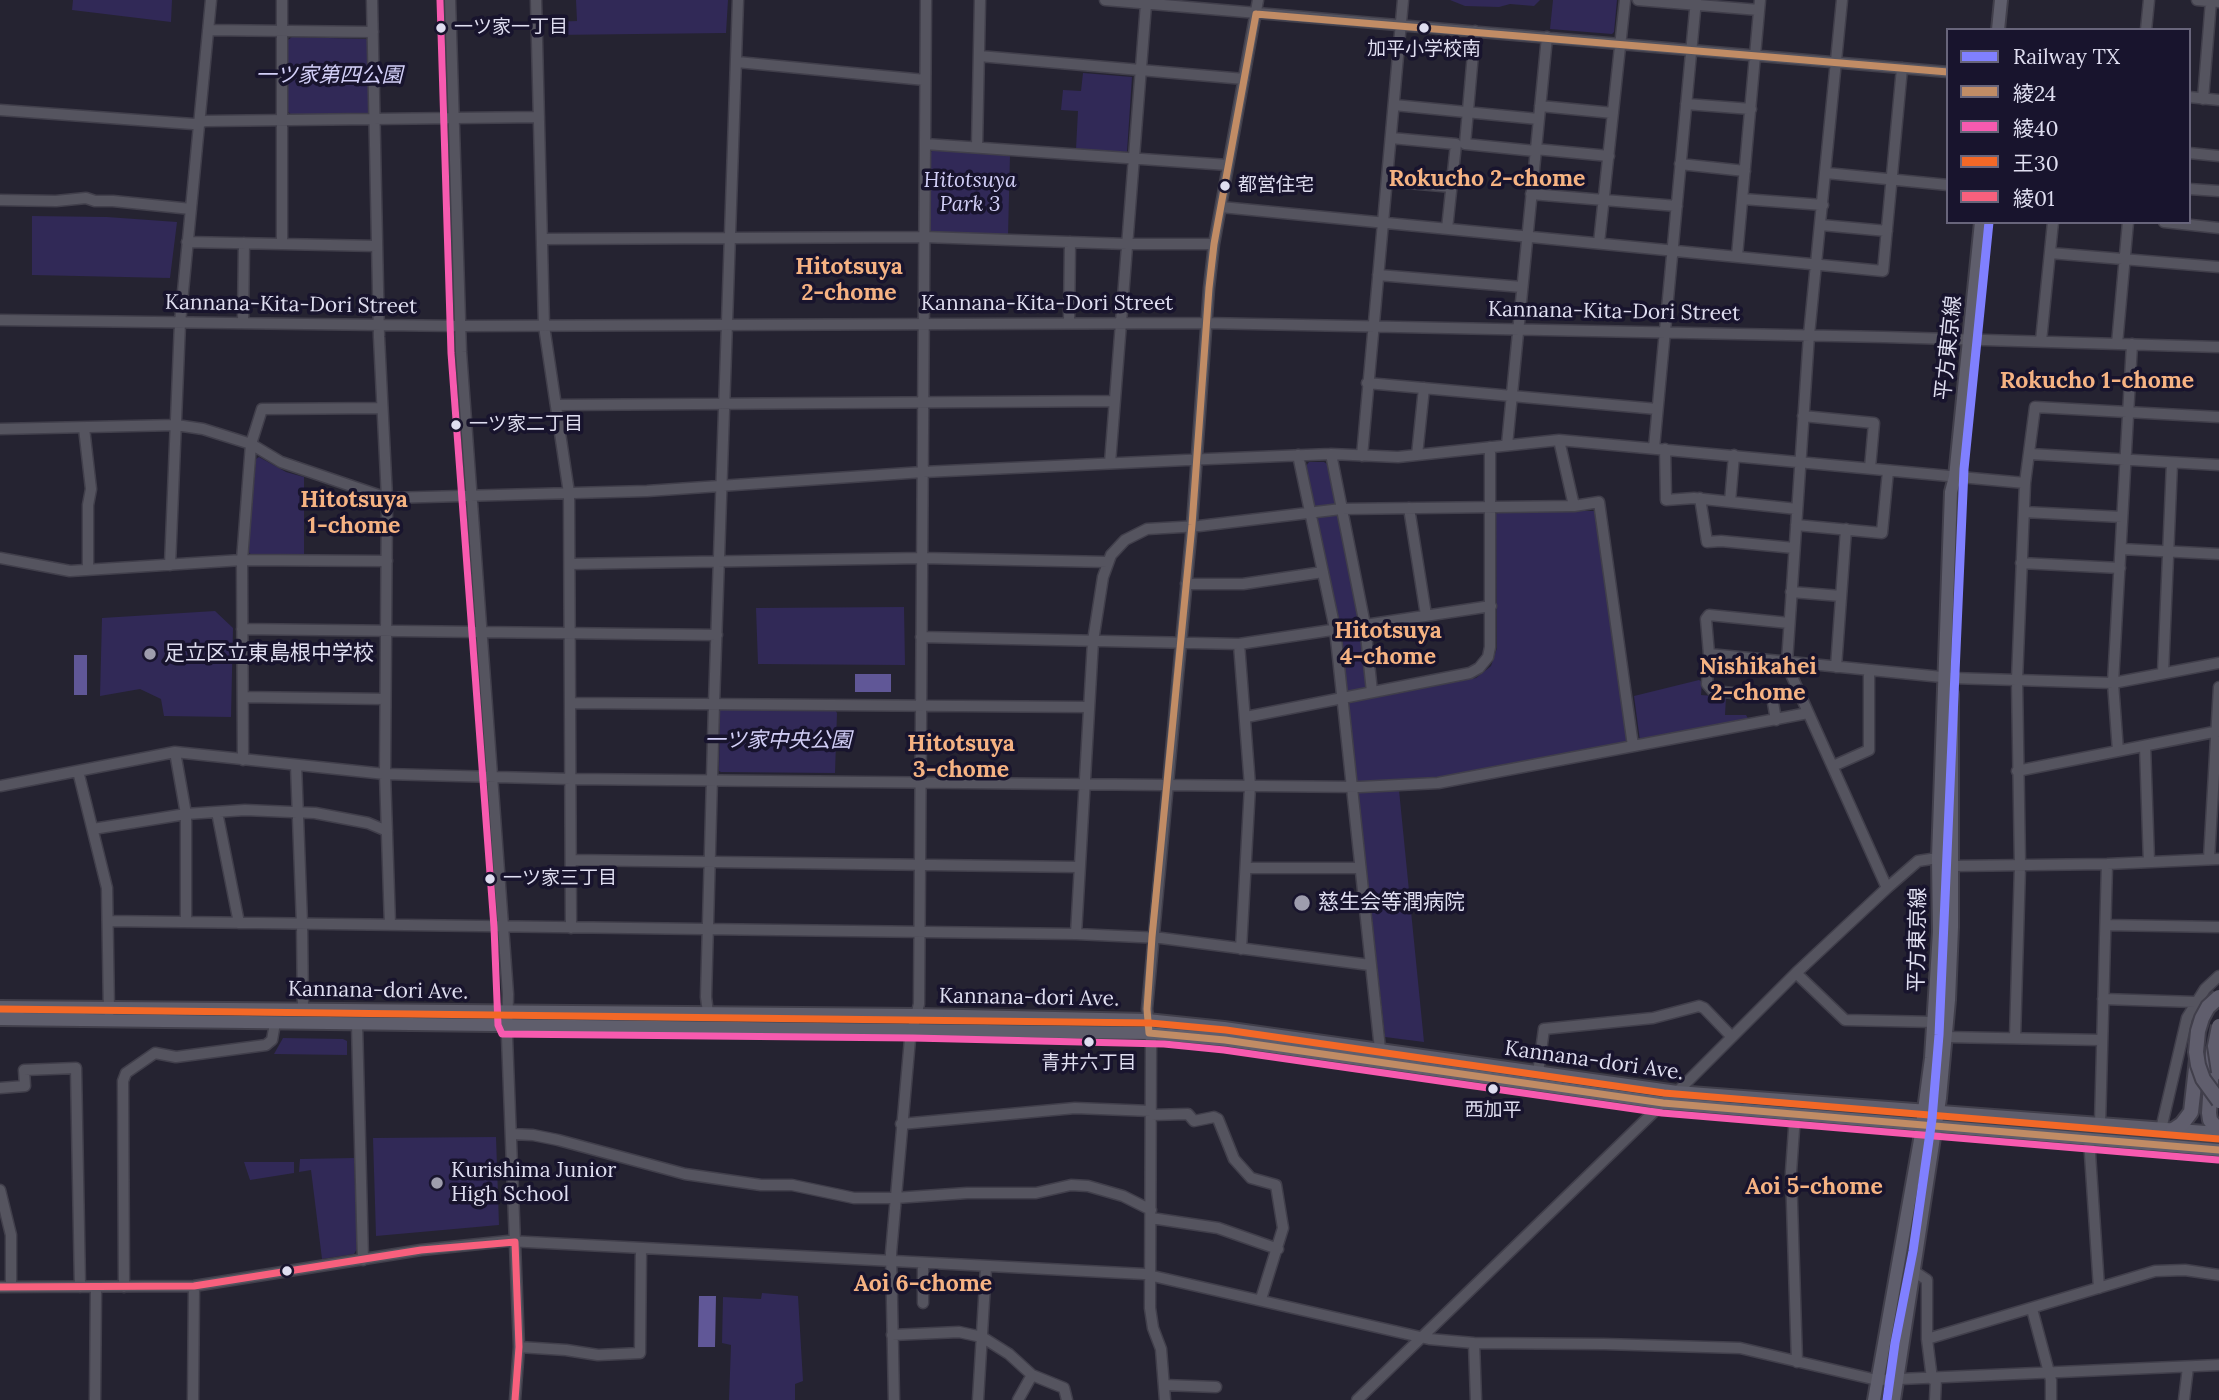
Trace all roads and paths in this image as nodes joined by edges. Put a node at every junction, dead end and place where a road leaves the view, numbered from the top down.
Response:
1 (211, 0) edge
2 (282, 0) edge
3 (372, 0) edge
4 (450, 0) edge
5 (536, 0) edge
6 (738, 0) edge
7 (926, 0) edge
8 (980, 0) edge
9 (1105, 0) edge
10 (1258, 0) edge
11 (1403, 0) edge
12 (1625, 0) edge
13 (1638, 0) edge
14 (1842, 0) edge
15 (2001, 0) edge
16 (2149, 0) edge
17 (2197, 0) edge
18 (2209, 1) edge
19 (1696, 2) edge
20 (1146, 4) junction
21 (1760, 5) edge
22 (1256, 14) junction
23 (1401, 25) junction
24 (1998, 28) edge
25 (2146, 28) edge
26 (208, 30) junction
27 (1475, 31) junction
28 (282, 32) junction
29 (373, 33) junction
30 (1546, 37) junction
31 (1620, 44) junction
32 (1691, 50) junction
33 (1756, 55) junction
34 (979, 56) junction
35 (737, 62) junction
36 (1836, 63) junction
37 (1902, 68) junction
38 (1141, 71) junction
39 (1946, 72) edge
40 (1244, 79) junction
41 (925, 80) junction
42 (2191, 97) edge
43 (2203, 99) junction
44 (2219, 100) edge
45 (1394, 104) junction
46 (1686, 104) junction
47 (1540, 106) junction
48 (1751, 109) junction
49 (0, 110) edge
50 (1468, 112) junction
51 (1613, 113) junction
52 (539, 117) junction
53 (453, 118) junction
54 (1538, 119) junction
55 (282, 120) junction
56 (375, 120) junction
57 (199, 123) junction
58 (1391, 138) junction
59 (925, 144) junction
60 (1460, 144) junction
61 (977, 147) junction
62 (1535, 150) junction
63 (2191, 153) edge
64 (1609, 156) junction
65 (2219, 156) edge
66 (1134, 157) junction
67 (1680, 164) junction
68 (1228, 165) junction
69 (1745, 171) junction
70 (1826, 173) junction
71 (1892, 180) junction
72 (1387, 181) junction
73 (1946, 185) edge
74 (1452, 187) junction
75 (2191, 189) edge
76 (2219, 191) edge
77 (1531, 194) junction
78 (1743, 199) junction
79 (0, 200) edge
80 (1604, 201) junction
81 (1823, 205) junction
82 (1677, 206) junction
83 (1221, 207) junction
84 (191, 209) junction
85 (1383, 223) junction
86 (1981, 224) edge
87 (2053, 224) edge
88 (2129, 224) edge
89 (2182, 224) edge
90 (1821, 225) junction
91 (2219, 228) edge
92 (1447, 229) junction
93 (1887, 231) junction
94 (924, 237) junction
95 (1527, 237) junction
96 (731, 238) junction
97 (542, 239) junction
98 (187, 242) junction
99 (1070, 242) junction
100 (244, 243) junction
101 (1600, 243) junction
102 (282, 244) junction
103 (1127, 244) junction
104 (1214, 244) junction
105 (377, 246) junction
106 (1673, 250) junction
107 (2050, 253) junction
108 (1738, 255) junction
109 (2125, 260) junction
110 (1817, 264) junction
111 (2219, 267) edge
112 (1378, 275) junction
113 (1522, 287) junction
114 (0, 320) edge
115 (180, 323) junction
116 (243, 323) junction
117 (1069, 323) junction
118 (1120, 323) junction
119 (1205, 323) junction
120 (924, 324) junction
121 (379, 325) junction
122 (728, 325) junction
123 (459, 326) junction
124 (544, 326) junction
125 (1373, 326) junction
126 (1518, 329) junction
127 (1665, 332) junction
128 (1810, 335) junction
129 (1969, 339) junction
130 (2041, 341) junction
131 (2117, 344) junction
132 (2132, 344) junction
133 (2219, 347) edge
134 (1367, 383) junction
135 (1424, 388) junction
136 (1512, 395) junction
137 (1114, 401) junction
138 (923, 403) junction
139 (725, 404) junction
140 (556, 405) junction
141 (382, 408) junction
142 (1657, 409) junction
143 (2127, 412) junction
144 (1803, 416) junction
145 (2219, 417) edge
146 (176, 425) junction
147 (84, 428) junction
148 (0, 429) edge
149 (1559, 440) junction
150 (251, 444) junction
151 (1507, 445) junction
152 (1490, 447) junction
153 (1654, 448) junction
154 (1665, 449) junction
155 (1331, 454) junction
156 (2030, 454) junction
157 (1298, 455) junction
158 (1417, 455) junction
159 (1734, 455) junction
160 (1362, 456) junction
161 (1196, 459) junction
162 (2125, 460) junction
163 (1800, 461) junction
164 (1110, 463) junction
165 (2172, 463) junction
166 (2219, 465) edge
167 (1870, 468) junction
168 (1888, 471) junction
169 (923, 472) junction
170 (1955, 477) junction
171 (2025, 483) junction
172 (722, 485) junction
173 (569, 493) junction
174 (471, 496) junction
175 (387, 498) junction
176 (1700, 498) junction
177 (1730, 502) junction
178 (1574, 506) junction
179 (1490, 507) junction
180 (1409, 508) junction
181 (1341, 509) junction
182 (1797, 509) junction
183 (1310, 512) junction
184 (2024, 512) junction
185 (2122, 517) junction
186 (1796, 525) junction
187 (1192, 526) junction
188 (1846, 529) junction
189 (1794, 548) junction
190 (2121, 549) junction
191 (2169, 551) junction
192 (2219, 554) edge
193 (0, 558) edge
194 (922, 558) junction
195 (242, 560) junction
196 (387, 561) junction
197 (719, 561) junction
198 (1108, 562) junction
199 (2021, 563) junction
200 (570, 564) junction
201 (170, 565) junction
202 (2120, 568) junction
203 (88, 570) junction
204 (1323, 572) junction
205 (1186, 584) junction
206 (1791, 592) junction
207 (1841, 596) junction
208 (1491, 606) junction
209 (1426, 615) junction
210 (1789, 622) junction
211 (1365, 625) junction
212 (242, 629) junction
213 (1335, 629) junction
214 (386, 630) junction
215 (482, 631) junction
216 (570, 632) junction
217 (717, 635) junction
218 (921, 637) junction
219 (1093, 641) junction
220 (1180, 643) junction
221 (1239, 644) junction
222 (1709, 654) junction
223 (1787, 662) junction
224 (2219, 663) edge
225 (1836, 667) junction
226 (1869, 670) junction
227 (2163, 673) junction
228 (1949, 677) junction
229 (2017, 680) junction
230 (2113, 683) junction
231 (2219, 687) edge
232 (1372, 692) junction
233 (243, 697) junction
234 (1343, 698) junction
235 (385, 699) junction
236 (571, 703) junction
237 (714, 704) junction
238 (921, 706) junction
239 (1089, 707) junction
240 (1808, 713) junction
241 (1245, 717) junction
242 (1776, 720) junction
243 (2218, 731) edge
244 (1633, 746) junction
245 (2145, 746) junction
246 (2118, 751) junction
247 (175, 752) junction
248 (243, 760) junction
249 (296, 765) junction
250 (1833, 766) junction
251 (78, 771) junction
252 (2017, 771) junction
253 (385, 774) junction
254 (493, 776) junction
255 (571, 779) junction
256 (712, 779) junction
257 (921, 782) junction
258 (1083, 784) junction
259 (0, 786) edge
260 (1167, 786) junction
261 (1250, 786) junction
262 (1353, 787) junction
263 (217, 812) junction
264 (298, 812) junction
265 (186, 814) junction
266 (93, 829) junction
267 (387, 831) junction
268 (1938, 858) junction
269 (2214, 859) edge
270 (572, 860) junction
271 (710, 862) junction
272 (2149, 862) junction
273 (2107, 864) junction
274 (920, 866) junction
275 (1952, 866) junction
276 (2020, 866) junction
277 (1079, 867) junction
278 (1247, 868) junction
279 (1359, 868) junction
280 (1887, 888) junction
281 (108, 921) junction
282 (186, 922) junction
283 (239, 923) junction
284 (302, 924) junction
285 (390, 925) junction
286 (2106, 925) junction
287 (504, 926) junction
288 (2219, 927) edge
289 (571, 928) junction
290 (708, 929) junction
291 (920, 934) junction
292 (1076, 934) junction
293 (1152, 937) junction
294 (1241, 949) junction
295 (1370, 965) junction
296 (1796, 973) junction
297 (2219, 976) edge
298 (2103, 999) junction
299 (2211, 1001) edge
300 (0, 1007) edge
301 (303, 1010) junction
302 (109, 1013) junction
303 (708, 1013) junction
304 (918, 1015) junction
305 (0, 1019) edge
306 (508, 1019) junction
307 (1934, 1022) junction
308 (275, 1023) junction
309 (357, 1024) junction
310 (1148, 1026) junction
311 (913, 1028) junction
312 (2219, 1028) edge
313 (1732, 1037) junction
314 (1945, 1037) junction
315 (2015, 1038) junction
316 (2101, 1040) junction
317 (1380, 1049) junction
318 (2219, 1072) edge
319 (1538, 1073) junction
320 (0, 1088) edge
321 (1677, 1092) junction
322 (2219, 1101) edge
323 (1663, 1103) junction
324 (1150, 1113) junction
325 (1795, 1115) junction
326 (1928, 1117) junction
327 (901, 1124) junction
328 (2100, 1124) junction
329 (1936, 1127) junction
330 (2167, 1129) junction
331 (2219, 1132) edge
332 (511, 1134) junction
333 (2089, 1139) junction
334 (2219, 1150) edge
335 (0, 1190) edge
336 (895, 1198) junction
337 (1151, 1214) junction
338 (514, 1241) junction
339 (641, 1248) junction
340 (1278, 1249) junction
341 (363, 1259) junction
342 (890, 1261) junction
343 (923, 1263) junction
344 (986, 1267) junction
345 (1915, 1272) junction
346 (1150, 1275) junction
347 (2219, 1275) edge
348 (194, 1286) junction
349 (6, 1287) edge
350 (80, 1287) junction
351 (96, 1287) junction
352 (124, 1287) junction
353 (2099, 1288) junction
354 (1261, 1299) junction
355 (923, 1303) dead end
356 (2032, 1309) junction
357 (892, 1335) junction
358 (982, 1337) junction
359 (1422, 1337) junction
360 (1927, 1339) junction
361 (1474, 1343) junction
362 (519, 1347) junction
363 (1797, 1362) junction
364 (2219, 1365) edge
365 (2188, 1367) junction
366 (2049, 1373) junction
367 (1032, 1375) junction
368 (1934, 1378) junction
369 (1897, 1379) junction
370 (1877, 1380) junction
371 (1164, 1385) junction
372 (1216, 1387) dead end
373 (94, 1400) edge
374 (193, 1400) edge
375 (514, 1400) edge
376 (894, 1400) edge
377 (978, 1400) edge
378 (1018, 1400) edge
379 (1067, 1400) edge
380 (1165, 1400) edge
381 (1357, 1400) edge
382 (1476, 1400) edge
383 (1874, 1400) edge
384 (1894, 1400) edge
385 (1935, 1400) edge
386 (2051, 1400) edge
387 (2184, 1400) edge

1 - 26 street
2 - 28 street
3 - 29 street
4 - 53 street
5 - 52 street
6 - 35 street
7 - 41 street
8 - 34 street
9 - 20 street
10 - 22 street
11 - 23 street
12 - 31 street
13 - 19 street
14 - 36 street
15 - 24 main road
16 - 25 street
17 - 18 street
18 - 43 street
19 - 21 street
19 - 32 street
20 - 22 street
20 - 38 street
21 - 33 street
22 - 23 street
22 - 40 street
23 - 27 street
23 - 45 street
26 - 28 street
26 - 57 street
27 - 30 street
27 - 50 street
28 - 29 street
28 - 55 street
29 - 56 street
30 - 31 street
30 - 47 street
31 - 32 street
31 - 51 street
32 - 33 street
32 - 46 street
33 - 36 street
33 - 48 street
34 - 38 street
34 - 61 street
35 - 41 street
35 - 96 street
36 - 37 street
36 - 70 street
37 - 39 street
37 - 71 street
38 - 40 street
38 - 66 street
40 - 68 street
41 - 59 street
42 - 43 street
43 - 44 street
45 - 50 street
45 - 58 street
46 - 48 street
46 - 67 street
47 - 51 street
47 - 54 street
48 - 69 street
49 - 57 street
50 - 54 street
50 - 60 street
51 - 64 street
52 - 53 street
52 - 97 street
53 - 56 street
53 - 123 street
54 - 62 street
55 - 56 street
55 - 57 street
55 - 102 street
56 - 105 street
57 - 84 street
58 - 60 street
58 - 72 street
59 - 61 street
59 - 94 street
60 - 62 street
60 - 74 street
61 - 66 street
62 - 64 street
62 - 77 street
63 - 65 street
64 - 80 street
66 - 68 street
66 - 103 street
67 - 69 street
67 - 82 street
68 - 83 street
69 - 78 street
70 - 71 street
70 - 81 street
71 - 73 street
71 - 93 street
72 - 74 street
72 - 85 street
74 - 92 street
75 - 76 street
77 - 80 street
77 - 95 street
78 - 81 street
78 - 108 street
79 - 84 street
80 - 82 street
80 - 101 street
81 - 90 street
82 - 106 street
83 - 85 street
83 - 104 street
84 - 98 street
85 - 92 street
85 - 112 street
86 - 129 main road, 平方東京線
87 - 107 street
88 - 109 street
89 - 91 street
90 - 93 street
90 - 110 street
92 - 95 street
93 - 110 street
94 - 96 street
94 - 99 street
94 - 120 street
95 - 101 street
95 - 113 street
96 - 97 street
96 - 122 street
97 - 124 street
98 - 100 street
98 - 115 street
99 - 103 street
99 - 117 street
100 - 102 street
100 - 116 street
101 - 106 street
102 - 105 street
103 - 104 street
103 - 118 street
104 - 119 street
105 - 121 street
106 - 108 street
106 - 127 street
107 - 109 street
107 - 130 street
108 - 110 street
109 - 111 street
109 - 131 street
110 - 128 street
112 - 113 street
112 - 125 street
113 - 126 street
114 - 115 street, Kannana-Kita-Dori Street
115 - 116 street, Kannana-Kita-Dori Street
115 - 146 street
116 - 121 street, Kannana-Kita-Dori Street
117 - 118 street, Kannana-Kita-Dori Street
117 - 120 street, Kannana-Kita-Dori Street
118 - 119 street, Kannana-Kita-Dori Street
118 - 137 street
119 - 125 street, Kannana-Kita-Dori Street
119 - 161 street
120 - 122 street, Kannana-Kita-Dori Street
120 - 138 street
121 - 123 street, Kannana-Kita-Dori Street
121 - 141 street
122 - 124 street, Kannana-Kita-Dori Street
122 - 139 street
123 - 124 street, Kannana-Kita-Dori Street
123 - 174 street
124 - 140 street
125 - 126 street, Kannana-Kita-Dori Street
125 - 134 street
126 - 127 street, Kannana-Kita-Dori Street
126 - 136 street
127 - 128 street, Kannana-Kita-Dori Street
127 - 142 street
128 - 129 street, Kannana-Kita-Dori Street
128 - 144 street
129 - 130 street, Kannana-Kita-Dori Street
129 - 170 main road, 平方東京線
130 - 131 street, Kannana-Kita-Dori Street
131 - 132 street, Kannana-Kita-Dori Street
132 - 133 street, Kannana-Kita-Dori Street
132 - 143 street
134 - 135 street
134 - 160 street
135 - 136 street
135 - 158 street
136 - 142 street
136 - 151 street
137 - 138 street
137 - 164 street
138 - 139 street
138 - 169 street
139 - 140 street
139 - 172 street
140 - 173 street
141 - 150 street
141 - 175 street
142 - 153 street
143 - 145 street
143 - 156 street
143 - 162 street
144 - 163 street
144 - 167 street
146 - 147 street
146 - 150 street
146 - 201 street
147 - 148 street
147 - 203 street
149 - 151 street
149 - 153 street
149 - 178 street
150 - 175 street
150 - 195 street
151 - 152 street
152 - 158 street
152 - 179 street
153 - 154 street
154 - 159 street
154 - 176 street
155 - 157 street
155 - 160 street
155 - 181 street
156 - 162 street
156 - 171 street
157 - 161 street
157 - 183 street
158 - 160 street
159 - 163 street
159 - 177 street
161 - 164 street
161 - 187 street
162 - 165 street
162 - 185 street
163 - 167 street
163 - 182 street
164 - 169 street
165 - 166 street
165 - 191 street
167 - 168 street
168 - 170 street
168 - 188 street
169 - 172 street
169 - 194 street
170 - 171 street
170 - 228 main road, 平方東京線
171 - 184 street
172 - 173 street
172 - 197 street
173 - 174 street
173 - 200 street
174 - 175 street
174 - 215 street
175 - 196 street
176 - 177 street
176 - 189 street
177 - 182 street
178 - 179 street
178 - 244 street
179 - 180 street
179 - 208 street
180 - 181 street
180 - 209 street
181 - 183 street
181 - 211 street
182 - 186 street
183 - 187 street
183 - 204 street
184 - 185 street
184 - 199 street
185 - 190 street
186 - 188 street
186 - 189 street
187 - 198 street
187 - 205 street
188 - 207 street
189 - 206 street
190 - 191 street
190 - 202 street
191 - 192 street
191 - 227 street
193 - 203 street
194 - 197 street
194 - 198 street
194 - 218 street
195 - 196 street
195 - 201 street
195 - 212 street
196 - 214 street
197 - 200 street
197 - 217 street
198 - 219 street
199 - 202 street
199 - 229 street
200 - 216 street
201 - 203 street
202 - 230 street
204 - 205 street
204 - 213 street
205 - 220 street
206 - 207 street
206 - 210 street
207 - 225 street
208 - 209 street
208 - 232 street
209 - 211 street
210 - 222 street
210 - 223 street
211 - 213 street
211 - 232 street
212 - 214 street
212 - 233 street
213 - 221 street
213 - 234 street
214 - 215 street
214 - 235 street
215 - 216 street
215 - 254 street
216 - 217 street
216 - 236 street
217 - 237 street
218 - 219 street
218 - 238 street
219 - 220 street
219 - 239 street
220 - 221 street
220 - 260 street
221 - 241 street
222 - 223 street
222 - 242 street
223 - 225 street
223 - 240 street
224 - 227 street
225 - 226 street
226 - 228 street
226 - 250 street
227 - 230 street
228 - 229 street
228 - 268 main road, 平方東京線
228 - 275 main road, 平方東京線
229 - 230 street
229 - 252 street
230 - 246 street
231 - 243 street
232 - 234 street
233 - 235 street
233 - 248 street
234 - 241 street
234 - 262 street
235 - 253 street
236 - 237 street
236 - 255 street
237 - 238 street
237 - 256 street
238 - 239 street
238 - 257 street
239 - 258 street
240 - 242 street
240 - 250 street
241 - 261 street
242 - 244 street
243 - 245 street
243 - 269 street
244 - 262 street
245 - 246 street
245 - 272 street
246 - 252 street
247 - 248 street
247 - 251 street
247 - 265 street
248 - 249 street
249 - 253 street
249 - 264 street
250 - 280 street
251 - 259 street
251 - 266 street
252 - 276 street
253 - 254 street
253 - 267 street
254 - 255 street
254 - 287 street
255 - 256 street
255 - 270 street
256 - 257 street
256 - 271 street
257 - 258 street
257 - 274 street
258 - 260 street
258 - 277 street
260 - 261 street
260 - 293 street
261 - 262 street
261 - 278 street
262 - 279 street
263 - 264 street
263 - 265 street
263 - 283 street
264 - 267 street
264 - 284 street
265 - 266 street
265 - 282 street
266 - 281 street
267 - 285 street
268 - 280 street
268 - 307 main road, 平方東京線
269 - 272 street
270 - 271 street
270 - 289 street
271 - 274 street
271 - 290 street
272 - 273 street
273 - 276 street
273 - 286 street
274 - 277 street
274 - 291 street
275 - 276 street
275 - 314 main road, 平方東京線
276 - 315 street
277 - 292 street
278 - 279 street
278 - 294 street
279 - 295 street
280 - 296 street
281 - 282 street
281 - 302 street
282 - 283 street
283 - 284 street
284 - 285 street
284 - 301 street
285 - 287 street
286 - 288 street
286 - 298 street
287 - 289 street
287 - 306 street
289 - 290 street
290 - 291 street
290 - 303 street
291 - 292 street
291 - 304 street
292 - 293 street
293 - 294 street
293 - 310 street
294 - 295 street
295 - 317 street
296 - 307 street
296 - 313 street
297 - 299 street
298 - 299 street
298 - 316 street
299 - 322 highway, bridge
299 - 330 street
299 - 330 highway
300 - 302 main road, Kannana-dori Ave.
301 - 302 main road, Kannana-dori Ave.
301 - 306 main road, Kannana-dori Ave.
302 - 305 main road, Kannana-dori Ave.
302 - 308 main road, Kannana-dori Ave.
303 - 304 main road, Kannana-dori Ave.
303 - 306 main road, Kannana-dori Ave.
304 - 310 main road, Kannana-dori Ave.
304 - 311 street
306 - 309 main road, Kannana-dori Ave.
306 - 311 main road, Kannana-dori Ave.
306 - 332 street
307 - 326 main road, 平方東京線
308 - 309 main road, Kannana-dori Ave.
308 - 352 street
309 - 341 street
310 - 311 main road, Kannana-dori Ave.
310 - 317 main road, Kannana-dori Ave.
310 - 323 main road, Kannana-dori Ave.
310 - 324 street
311 - 327 street
312 - 318 highway, bridge
312 - 331 highway, bridge
313 - 319 street
313 - 321 street
314 - 315 street
314 - 326 main road, 平方東京線
315 - 316 street
316 - 328 street
317 - 319 main road, Kannana-dori Ave.
319 - 321 main road, Kannana-dori Ave.
320 - 350 street
321 - 323 street
321 - 326 main road, Kannana-dori Ave.
323 - 325 main road, Kannana-dori Ave.
323 - 359 street
324 - 327 street
324 - 337 street
324 - 340 street
325 - 326 main road, Kannana-dori Ave.
325 - 363 street
326 - 328 main road, Kannana-dori Ave.
326 - 329 main road, 平方東京線
326 - 370 main road, 平方東京線
327 - 336 street
328 - 330 main road, Kannana-dori Ave.
329 - 333 main road
329 - 345 main road, 平方東京線
330 - 331 main road, Kannana-dori Ave.
332 - 336 street
332 - 338 street
333 - 334 main road
333 - 353 street
335 - 349 street
336 - 337 street
336 - 342 street
337 - 340 street
337 - 346 street
338 - 339 street
338 - 341 street
338 - 362 street
339 - 342 street
339 - 362 street
340 - 354 street
341 - 348 street
342 - 343 street
342 - 357 street
343 - 344 street
343 - 355 street
344 - 346 street
344 - 358 street
345 - 360 street
345 - 369 main road, 平方東京線
346 - 354 street
346 - 371 street
347 - 353 street
348 - 352 street
348 - 374 street
349 - 350 street
350 - 351 street
351 - 352 street
351 - 373 street
353 - 356 street
354 - 359 street
356 - 360 street
356 - 366 street
357 - 358 street
357 - 376 street
358 - 367 street
358 - 377 street
359 - 361 street
359 - 381 street
360 - 368 street
361 - 363 street
361 - 382 street
362 - 375 street
363 - 370 street
364 - 365 street
365 - 366 street
365 - 387 street
366 - 368 street
366 - 386 street
367 - 378 street
367 - 379 street
368 - 369 street
368 - 385 street
369 - 370 street
369 - 384 main road, 平方東京線
370 - 383 main road, 平方東京線
371 - 372 street
371 - 380 street

